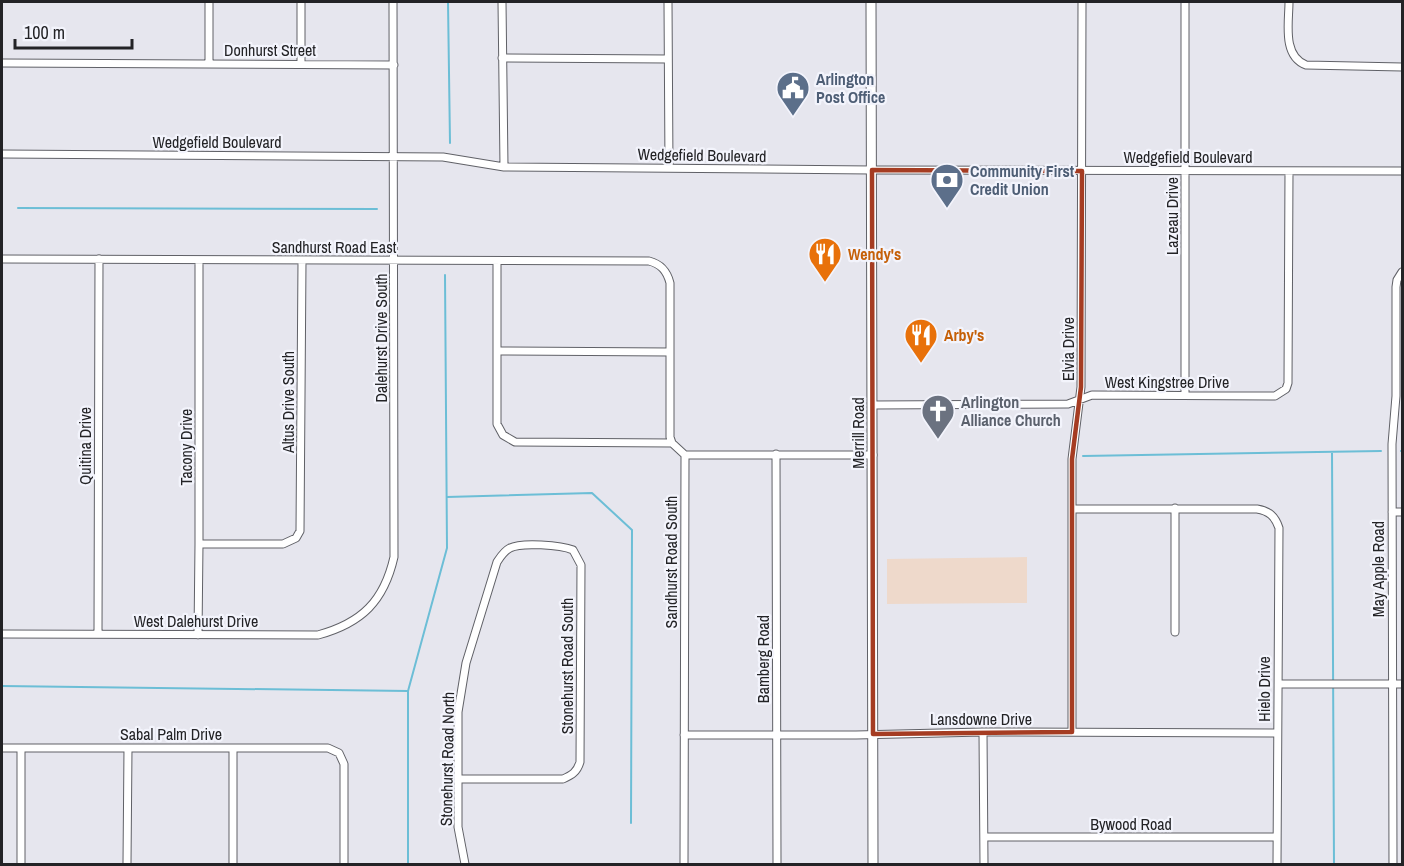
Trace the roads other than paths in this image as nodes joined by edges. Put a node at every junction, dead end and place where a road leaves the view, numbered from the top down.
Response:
1 (209, 2) edge
2 (301, 2) edge
3 (393, 2) edge
4 (502, 2) edge
5 (668, 2) edge
6 (871, 2) edge
7 (1082, 2) edge
8 (1185, 2) edge
9 (1289, 2) edge
10 (502, 58) junction
11 (668, 59) junction
12 (2, 63) edge
13 (209, 63) junction
14 (301, 63) junction
15 (394, 65) junction
16 (1402, 67) edge
17 (2, 154) edge
18 (394, 157) junction
19 (504, 167) junction
20 (669, 168) junction
21 (872, 170) junction
22 (1185, 170) junction
23 (1082, 171) junction
24 (1289, 171) junction
25 (1402, 171) edge
26 (2, 259) edge
27 (99, 259) junction
28 (198, 260) junction
29 (302, 261) junction
30 (394, 261) junction
31 (497, 261) junction
32 (1401, 273) edge
33 (497, 351) junction
34 (670, 352) junction
35 (1185, 395) junction
36 (1079, 401) junction
37 (873, 405) junction
38 (672, 443) junction
39 (776, 454) junction
40 (685, 455) junction
41 (873, 455) junction
42 (1174, 508) junction
43 (1073, 509) junction
44 (1392, 512) junction
45 (1402, 512) edge
46 (200, 544) junction
47 (503, 553) joint
48 (377, 598) joint
49 (1175, 632) dead end
50 (2, 634) edge
51 (98, 634) junction
52 (198, 634) junction
53 (1278, 684) junction
54 (1392, 684) junction
55 (1402, 684) edge
56 (983, 732) junction
57 (1072, 732) junction
58 (1277, 733) junction
59 (873, 734) junction
60 (684, 735) junction
61 (776, 735) junction
62 (2, 748) edge
63 (21, 748) junction
64 (128, 748) junction
65 (233, 748) junction
66 (458, 779) junction
67 (984, 837) junction
68 (1277, 837) junction
69 (21, 864) edge
70 (127, 864) edge
71 (233, 864) edge
72 (344, 864) edge
73 (465, 864) edge
74 (684, 864) edge
75 (777, 864) edge
76 (873, 864) edge
77 (984, 864) edge
78 (1277, 864) edge
79 (1393, 864) edge

1 - 13 street
2 - 14 street
3 - 15 street, Dalehurst Drive South
4 - 10 street
5 - 11 street
6 - 21 main road, Merrill Road
7 - 23 street, Elvia Drive
8 - 22 street, Lazeau Drive
9 - 16 street
10 - 11 street
10 - 19 street
11 - 20 street
12 - 13 street, Donhurst Street
13 - 14 street, Donhurst Street
14 - 15 street, Donhurst Street
15 - 18 street, Dalehurst Drive South
17 - 18 street, Wedgefield Boulevard
18 - 19 street, Wedgefield Boulevard
18 - 30 street, Dalehurst Drive South
19 - 20 street, Wedgefield Boulevard
20 - 21 street, Wedgefield Boulevard
21 - 23 street, Wedgefield Boulevard
21 - 37 main road, Merrill Road
22 - 23 street, Wedgefield Boulevard
22 - 24 street, Wedgefield Boulevard
22 - 35 street, Lazeau Drive
23 - 36 street, Elvia Drive
24 - 25 street, Wedgefield Boulevard
24 - 35 street, West Kingstree Drive
26 - 27 street, Sandhurst Road East
27 - 28 street, Sandhurst Road East
27 - 51 street, Quitina Drive
28 - 29 street, Sandhurst Road East
28 - 46 street, Tacony Drive
29 - 30 street, Sandhurst Road East
29 - 46 street, Altus Drive South
30 - 31 street, Sandhurst Road East
30 - 48 street, Dalehurst Drive South
31 - 33 street
31 - 34 street, Sandhurst Road East
32 - 44 street, May Apple Road
33 - 34 street
33 - 38 street
34 - 38 street
35 - 36 street, West Kingstree Drive
36 - 37 street, West Kingstree Drive
36 - 43 street, Elvia Drive
37 - 41 main road, Merrill Road
38 - 40 street
39 - 40 street
39 - 41 street
39 - 61 street, Bamberg Road
40 - 60 street, Sandhurst Road South
41 - 59 main road, Merrill Road
42 - 43 street
42 - 49 street
42 - 53 street, Hielo Drive
43 - 57 street, Elvia Drive
44 - 45 street
44 - 54 street, May Apple Road
46 - 52 street, Tacony Drive
47 - 66 street, Stonehurst Road North
47 - 66 street, Stonehurst Road South
48 - 52 street, West Dalehurst Drive
50 - 51 street, West Dalehurst Drive
51 - 52 street, West Dalehurst Drive
53 - 54 street
53 - 58 street, Hielo Drive
54 - 55 street
54 - 79 street, May Apple Road
56 - 57 street, Lansdowne Drive
56 - 59 street, Lansdowne Drive
56 - 67 street
57 - 58 street, Lansdowne Drive
58 - 68 street, Hielo Drive
59 - 61 street, Lansdowne Drive
59 - 76 main road, Merrill Road
60 - 61 street, Lansdowne Drive
60 - 74 street, Sandhurst Road South
61 - 75 street, Bamberg Road
62 - 63 street, Sabal Palm Drive
63 - 64 street, Sabal Palm Drive
63 - 69 street
64 - 65 street, Sabal Palm Drive
64 - 70 street
65 - 71 street
65 - 72 street, Sabal Palm Drive
66 - 73 street, Stonehurst Road North
67 - 68 street, Bywood Road
67 - 77 street
68 - 78 street, Hielo Drive

